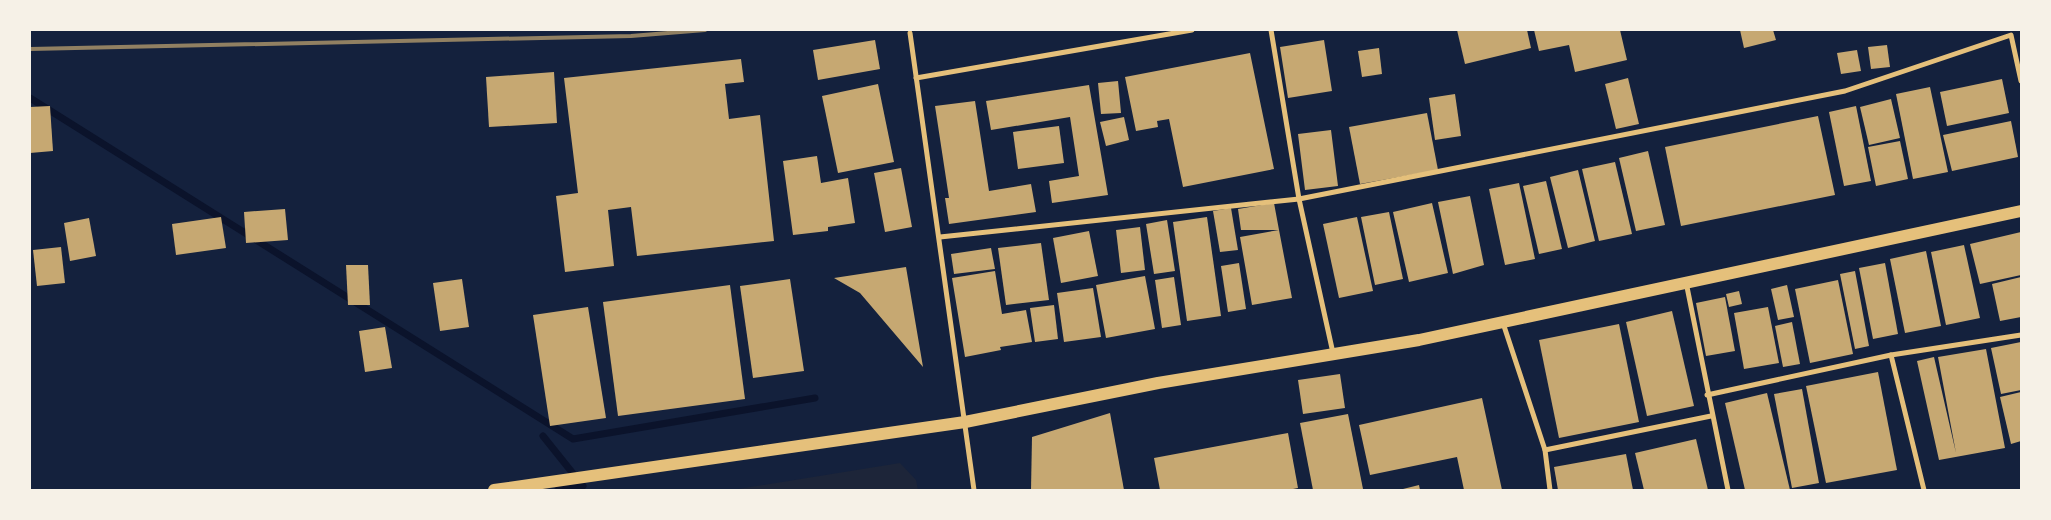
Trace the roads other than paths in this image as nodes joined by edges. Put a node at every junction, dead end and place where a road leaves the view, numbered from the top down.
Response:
1 (1192, 30) edge
2 (1271, 30) edge
3 (2010, 32) edge
4 (910, 33) dead end
5 (916, 78) junction
6 (2021, 81) edge
7 (1299, 199) junction
8 (2021, 211) edge
9 (940, 237) junction
10 (1686, 282) junction
11 (1503, 323) junction
12 (2021, 335) edge
13 (1333, 355) junction
14 (1891, 355) junction
15 (1707, 395) junction
16 (1711, 416) junction
17 (965, 422) junction
18 (1545, 450) junction
19 (494, 490) edge
20 (974, 490) edge
21 (1550, 490) edge
22 (1728, 490) edge
23 (1924, 490) edge

1 - 5 street
2 - 7 street
3 - 6 street
3 - 7 street
4 - 5 street
5 - 9 street
7 - 9 street
7 - 13 street
8 - 10 main road
9 - 17 street
10 - 11 main road
10 - 15 street
11 - 13 main road
11 - 18 street
12 - 14 street
13 - 17 main road
14 - 15 street
14 - 23 street
15 - 16 street
16 - 18 street
16 - 22 street
17 - 19 main road
17 - 20 street
18 - 21 street

